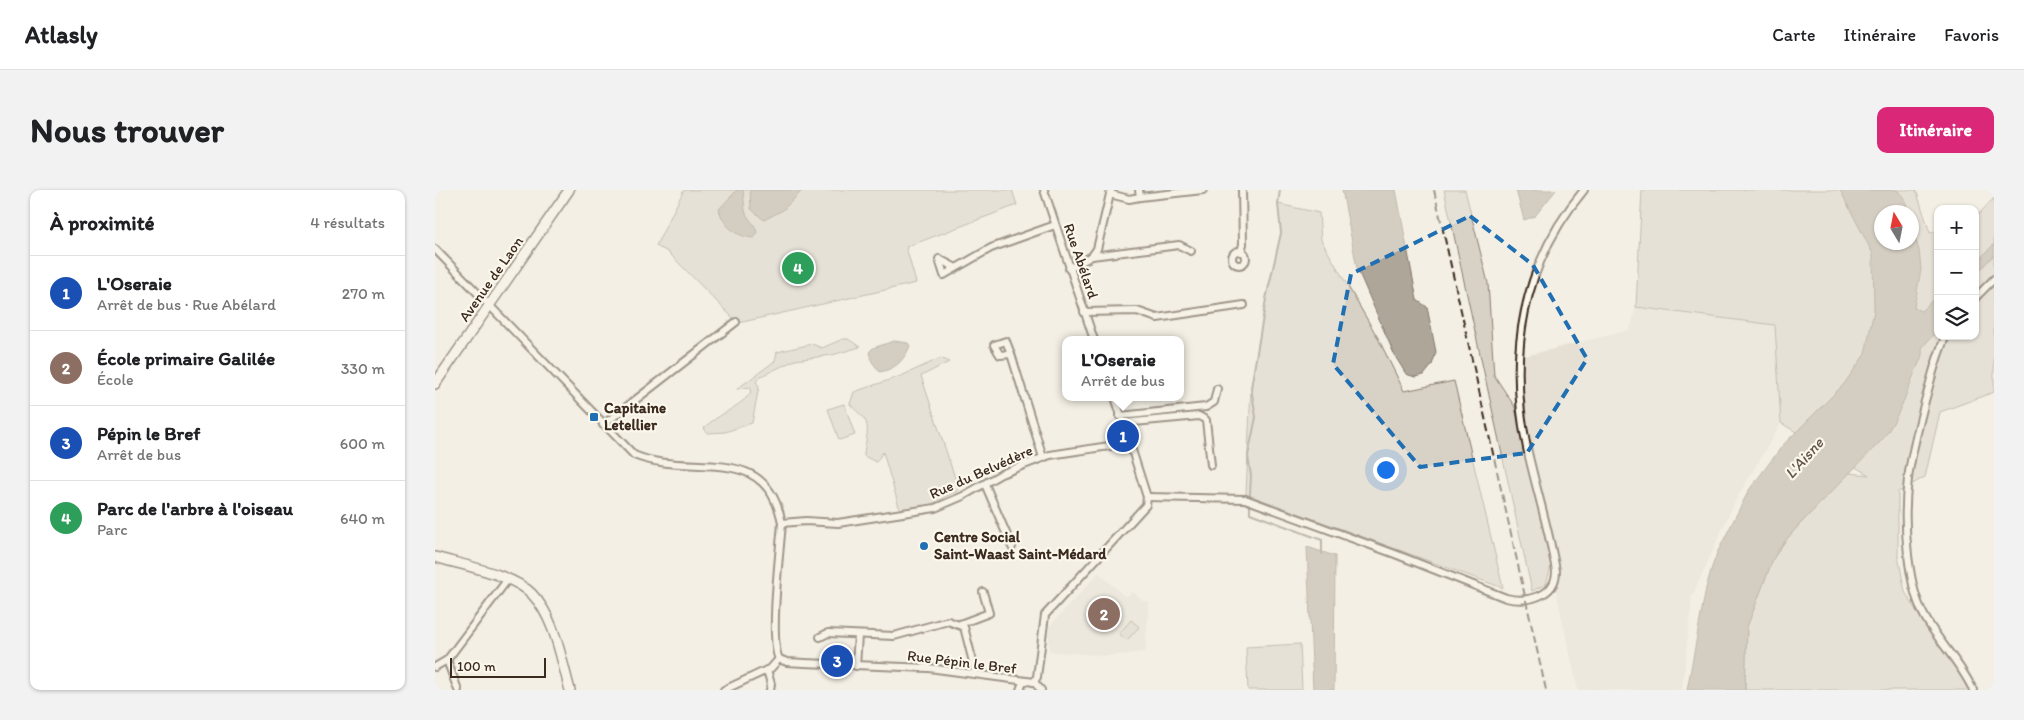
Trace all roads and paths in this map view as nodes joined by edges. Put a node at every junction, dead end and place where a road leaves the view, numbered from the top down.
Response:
1 (569, 190) edge
2 (1044, 190) edge
3 (1139, 190) edge
4 (1203, 190) edge
5 (1242, 190) edge
6 (1584, 190) edge
7 (1186, 191) edge
8 (1111, 192) edge
9 (1140, 198) junction
10 (1055, 225) junction
11 (435, 249) edge
12 (1191, 251) dead end
13 (1241, 252) dead end
14 (1092, 256) junction
15 (956, 268) dead end
16 (1069, 269) junction
17 (1994, 279) edge
18 (1978, 295) edge
19 (1244, 305) dead end
20 (490, 306) junction
21 (1085, 312) junction
22 (736, 322) dead end
23 (1093, 336) edge
24 (1945, 340) edge
25 (1011, 354) dead end
26 (435, 384) edge
27 (1217, 389) dead end
28 (1116, 401) edge
29 (1120, 416) junction
30 (1123, 423) junction
31 (603, 426) junction
32 (1129, 442) junction
33 (1043, 458) junction
34 (1211, 466) dead end
35 (985, 484) junction
36 (1147, 497) junction
37 (782, 523) junction
38 (1011, 547) dead end
39 (435, 557) edge
40 (508, 579) junction
41 (983, 592) dead end
42 (960, 624) junction
43 (858, 635) junction
44 (819, 637) dead end
45 (779, 659) junction
46 (447, 660) junction
47 (856, 666) junction
48 (435, 668) edge
49 (769, 669) junction
50 (976, 674) junction
51 (1023, 682) junction
52 (1034, 682) junction
53 (459, 690) edge
54 (570, 690) edge
55 (724, 690) edge
56 (770, 690) edge
57 (1020, 690) edge
58 (1041, 690) edge
59 (1973, 690) edge

1 - 20 main road, Avenue de Laon
2 - 10 street, Rue Abélard
3 - 9 street
4 - 7 street
5 - 13 street
6 - 36 street
7 - 9 street
8 - 9 street
8 - 14 street
10 - 15 street
10 - 16 street, Rue Abélard
11 - 20 street
12 - 14 street
14 - 16 street
16 - 21 street, Rue Abélard
17 - 18 street
19 - 21 street
20 - 26 main road, Avenue de Laon
20 - 31 street
21 - 23 street, Rue Abélard
22 - 31 street
24 - 59 street
25 - 33 street
27 - 29 street
28 - 29 street
29 - 30 street
30 - 32 street
30 - 34 street
31 - 37 street
32 - 33 street, Rue du Belvédère
32 - 36 street
33 - 35 street, Rue du Belvédère
35 - 37 street, Rue du Belvédère
35 - 38 street
36 - 52 street
37 - 45 street
39 - 40 main road
40 - 46 street
40 - 54 main road
41 - 42 street
42 - 43 street
42 - 50 street
43 - 44 street
43 - 47 street
45 - 47 street, Rue Pépin le Bref
45 - 49 street
46 - 48 street
46 - 53 street
47 - 50 street, Rue Pépin le Bref
49 - 55 street
49 - 56 street
50 - 51 street, Rue Pépin le Bref
51 - 52 street, Rue Pépin le Bref
51 - 57 street
52 - 58 street

